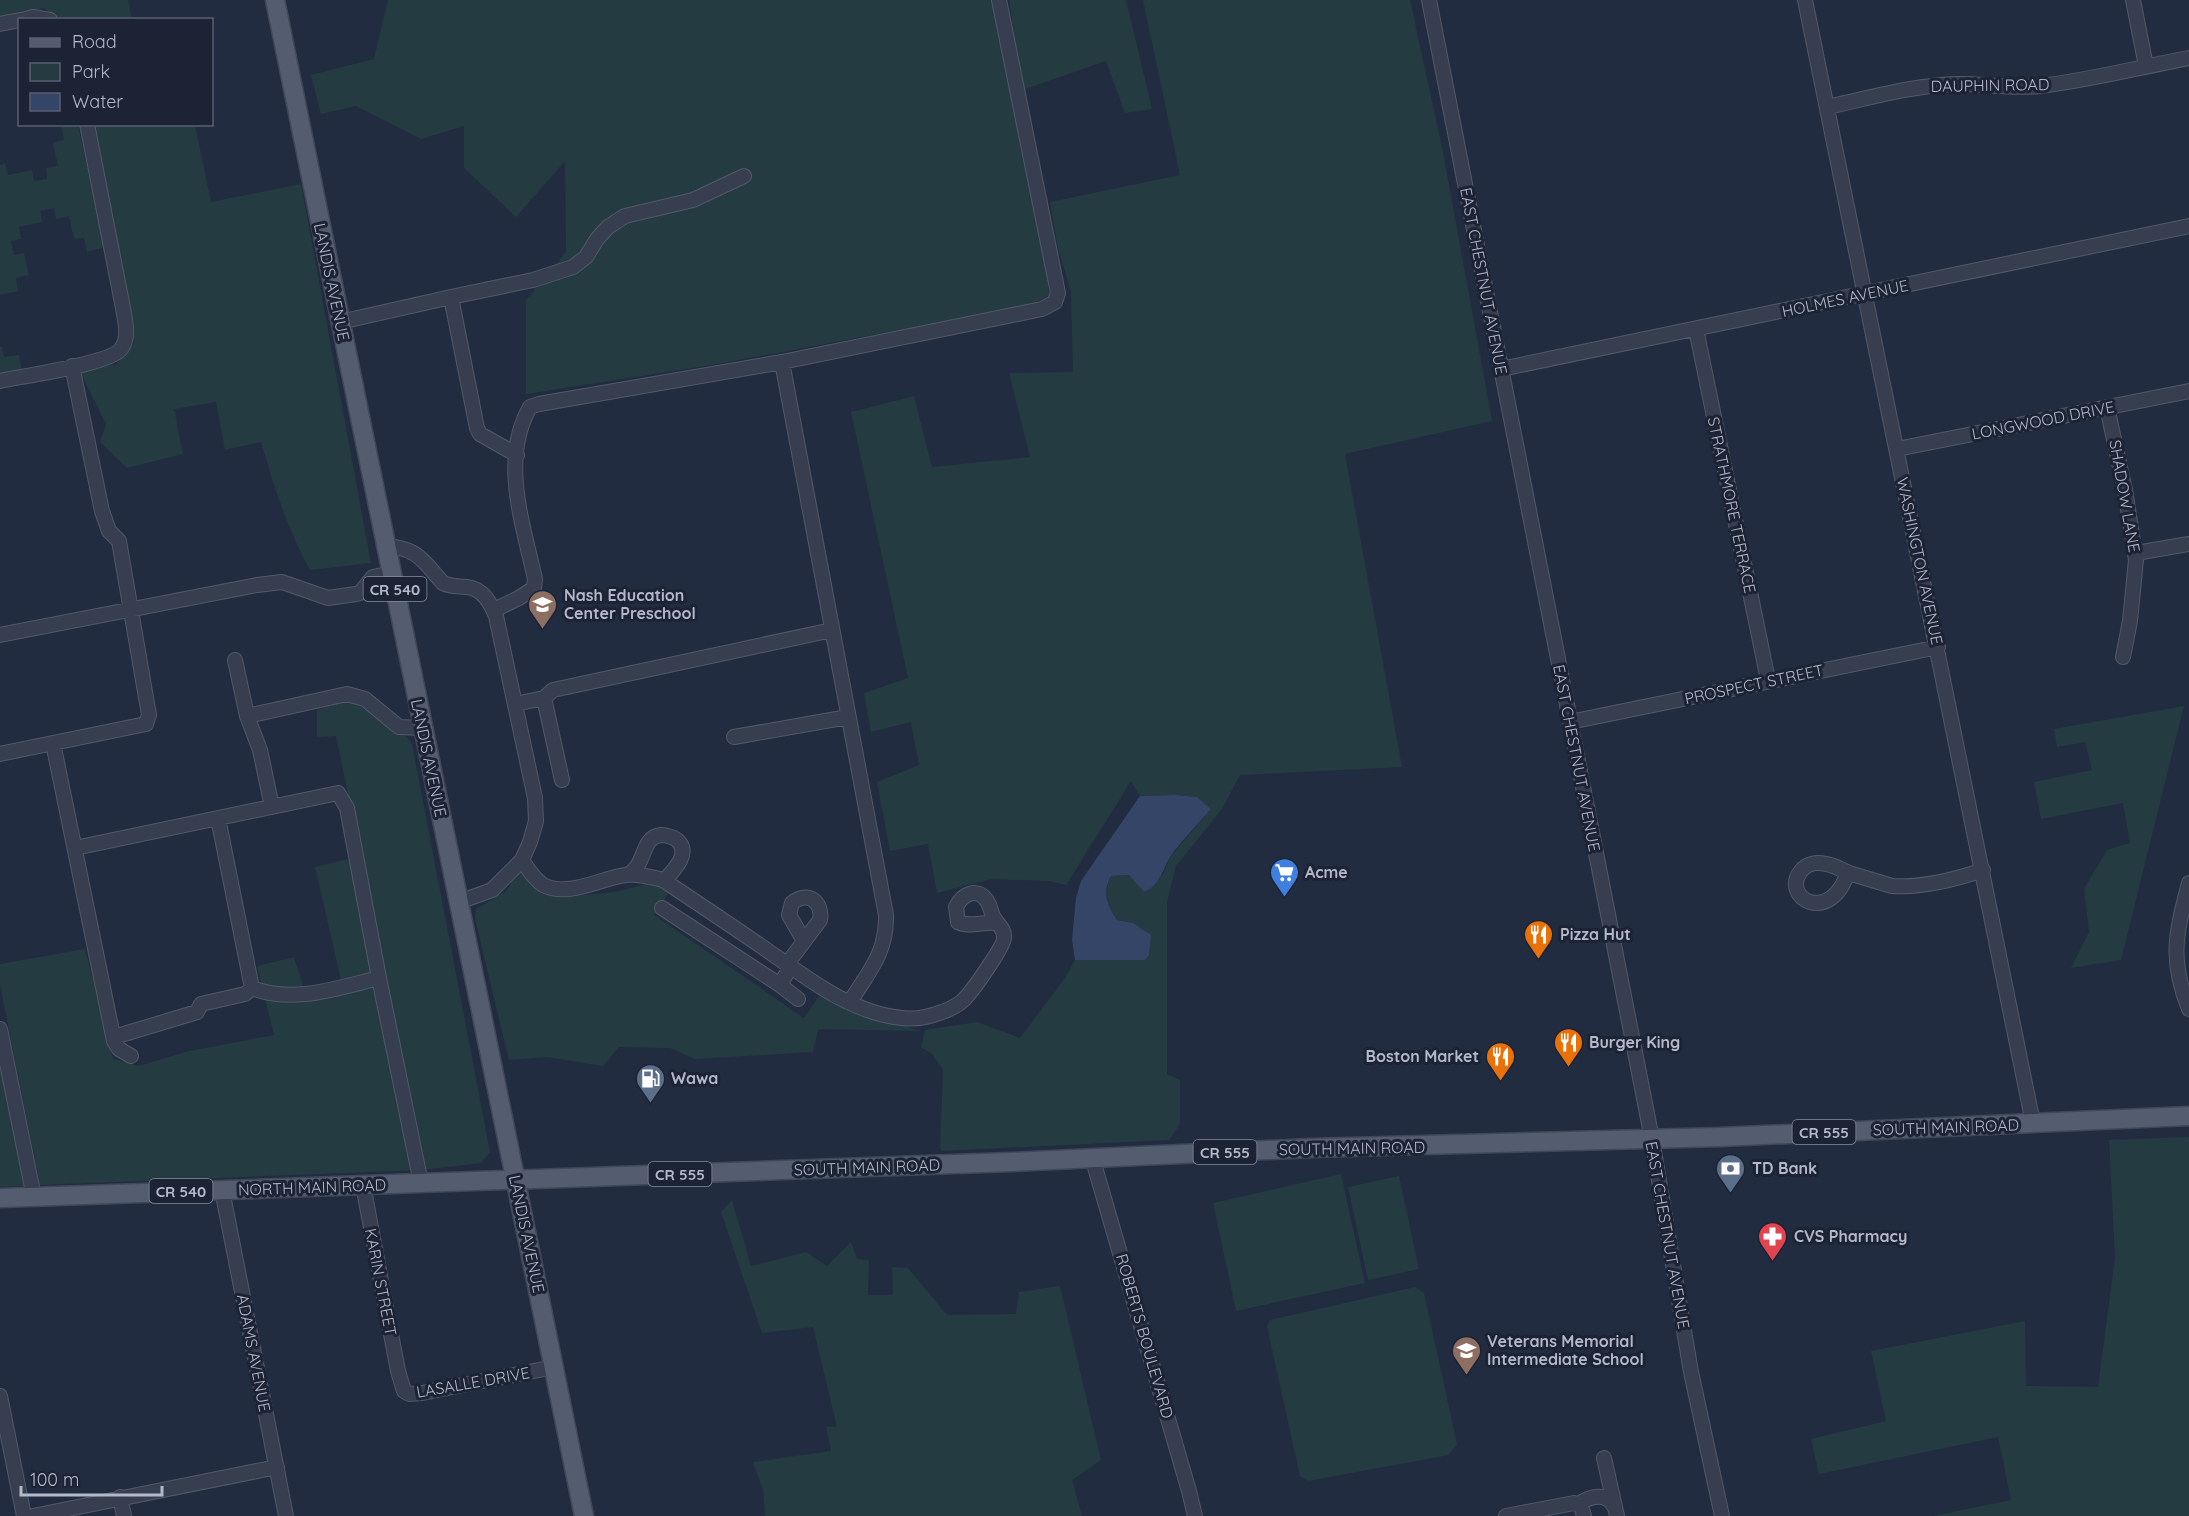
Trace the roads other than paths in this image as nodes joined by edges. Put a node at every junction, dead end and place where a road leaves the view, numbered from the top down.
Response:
1 (275, 0) edge
2 (999, 0) edge
3 (1429, 0) edge
4 (1805, 0) edge
5 (2133, 0) edge
6 (18, 21) edge
7 (0, 24) edge
8 (2189, 58) edge
9 (2146, 66) junction
10 (1827, 108) junction
11 (87, 126) edge
12 (744, 176) dead end
13 (2189, 226) edge
14 (1865, 293) junction
15 (451, 297) junction
16 (340, 322) junction
17 (1696, 329) junction
18 (782, 362) junction
19 (72, 366) junction
20 (1501, 369) junction
21 (0, 381) edge
22 (2189, 391) edge
23 (2107, 407) junction
24 (1897, 449) junction
25 (517, 455) junction
26 (2189, 544) edge
27 (386, 546) junction
28 (2136, 554) junction
29 (392, 573) junction
30 (131, 610) junction
31 (494, 610) junction
32 (832, 630) junction
33 (0, 635) edge
34 (1938, 647) junction
35 (2123, 657) dead end
36 (235, 660) dead end
37 (1768, 680) junction
38 (544, 698) junction
39 (515, 704) junction
40 (247, 716) junction
41 (848, 717) junction
42 (1570, 722) junction
43 (423, 728) junction
44 (734, 737) dead end
45 (53, 743) junction
46 (0, 754) edge
47 (562, 780) dead end
48 (272, 807) junction
49 (218, 818) junction
50 (75, 848) junction
51 (522, 860) junction
52 (1983, 870) junction
53 (1848, 872) dead end
54 (627, 875) junction
55 (664, 880) junction
56 (2189, 883) edge
57 (459, 902) junction
58 (698, 903) junction
59 (662, 908) dead end
60 (997, 923) dead end
61 (686, 924) junction
62 (804, 940) dead end
63 (789, 965) junction
64 (379, 978) junction
65 (780, 985) junction
66 (252, 988) junction
67 (798, 999) dead end
68 (850, 1002) junction
69 (2189, 1009) edge
70 (0, 1029) edge
71 (114, 1037) junction
72 (131, 1056) dead end
73 (2189, 1116) edge
74 (2033, 1123) junction
75 (1653, 1139) junction
76 (1092, 1157) junction
77 (515, 1179) junction
78 (421, 1183) junction
79 (363, 1185) junction
80 (222, 1190) junction
81 (34, 1197) junction
82 (0, 1198) edge
83 (554, 1367) junction
84 (400, 1380) joint
85 (0, 1396) edge
86 (1604, 1458) dead end
87 (276, 1467) junction
88 (120, 1497) junction
89 (1581, 1510) edge
90 (1616, 1511) edge
91 (24, 1516) edge
92 (33, 1516) edge
93 (124, 1516) edge
94 (286, 1516) edge
95 (584, 1516) edge
96 (1195, 1516) edge
97 (1506, 1516) edge
98 (1722, 1516) edge

1 - 16 main road, LANDIS AVENUE / CR 540
2 - 18 street
3 - 20 street, EAST CHESTNUT AVENUE
4 - 10 street, WASHINGTON AVENUE
5 - 9 street
6 - 7 street
8 - 9 street, DAUPHIN ROAD
9 - 10 street, DAUPHIN ROAD
10 - 14 street, WASHINGTON AVENUE
11 - 19 street
12 - 15 street
13 - 14 street, HOLMES AVENUE
14 - 17 street, HOLMES AVENUE
14 - 24 street, WASHINGTON AVENUE
15 - 16 street
15 - 25 street
16 - 27 main road, LANDIS AVENUE / CR 540
17 - 20 street, HOLMES AVENUE
17 - 37 street, STRATHMORE TERRACE
18 - 25 street
18 - 32 street
19 - 21 street
19 - 30 street
20 - 42 street, EAST CHESTNUT AVENUE
22 - 23 street, LONGWOOD DRIVE
23 - 24 street, LONGWOOD DRIVE
23 - 28 street, SHADOW LANE
24 - 34 street, WASHINGTON AVENUE
25 - 31 street
26 - 28 street
27 - 29 main road, LANDIS AVENUE / CR 540
27 - 31 street
28 - 35 street, SHADOW LANE
29 - 30 street
29 - 43 main road, LANDIS AVENUE / CR 540
30 - 33 street
30 - 45 street
31 - 39 street
32 - 38 street
32 - 41 street
34 - 37 street, PROSPECT STREET
34 - 52 street, WASHINGTON AVENUE
36 - 40 street
37 - 42 street, PROSPECT STREET
38 - 39 street
38 - 47 street
39 - 51 street
40 - 43 street
40 - 48 street
41 - 44 street
41 - 68 street
42 - 75 street, EAST CHESTNUT AVENUE
43 - 57 main road, LANDIS AVENUE / CR 540
45 - 46 street
45 - 50 street
48 - 49 street
48 - 64 street
49 - 50 street
49 - 66 street
50 - 71 street
51 - 54 street
51 - 57 street
52 - 53 street
52 - 74 street, WASHINGTON AVENUE
54 - 55 street
54 - 55 street
55 - 58 street
56 - 69 street
57 - 77 main road, LANDIS AVENUE / CR 540
58 - 61 street
58 - 63 street
59 - 61 street
60 - 68 street
61 - 65 street
62 - 63 street
63 - 65 street
63 - 68 street
64 - 66 street
64 - 78 street
65 - 67 street
66 - 71 street
70 - 81 street
71 - 72 street
73 - 74 main road, SOUTH MAIN ROAD / CR 555
74 - 75 main road, SOUTH MAIN ROAD / CR 555
75 - 76 main road, SOUTH MAIN ROAD / CR 555
75 - 98 street, EAST CHESTNUT AVENUE
76 - 77 main road, SOUTH MAIN ROAD / CR 555
76 - 96 street, ROBERTS BOULEVARD
77 - 78 main road, NORTH MAIN ROAD / CR 540
77 - 83 main road, LANDIS AVENUE
78 - 79 main road, NORTH MAIN ROAD / CR 540
79 - 80 main road, NORTH MAIN ROAD / CR 540
79 - 84 street, KARIN STREET
80 - 81 main road, NORTH MAIN ROAD / CR 540
80 - 87 street, ADAMS AVENUE
81 - 82 main road, NORTH MAIN ROAD / CR 540
83 - 84 street, LASALLE DRIVE
83 - 95 main road, LANDIS AVENUE
85 - 91 street
86 - 90 street
87 - 88 street
87 - 94 street, ADAMS AVENUE
88 - 92 street
88 - 93 street
89 - 90 street
89 - 97 street

